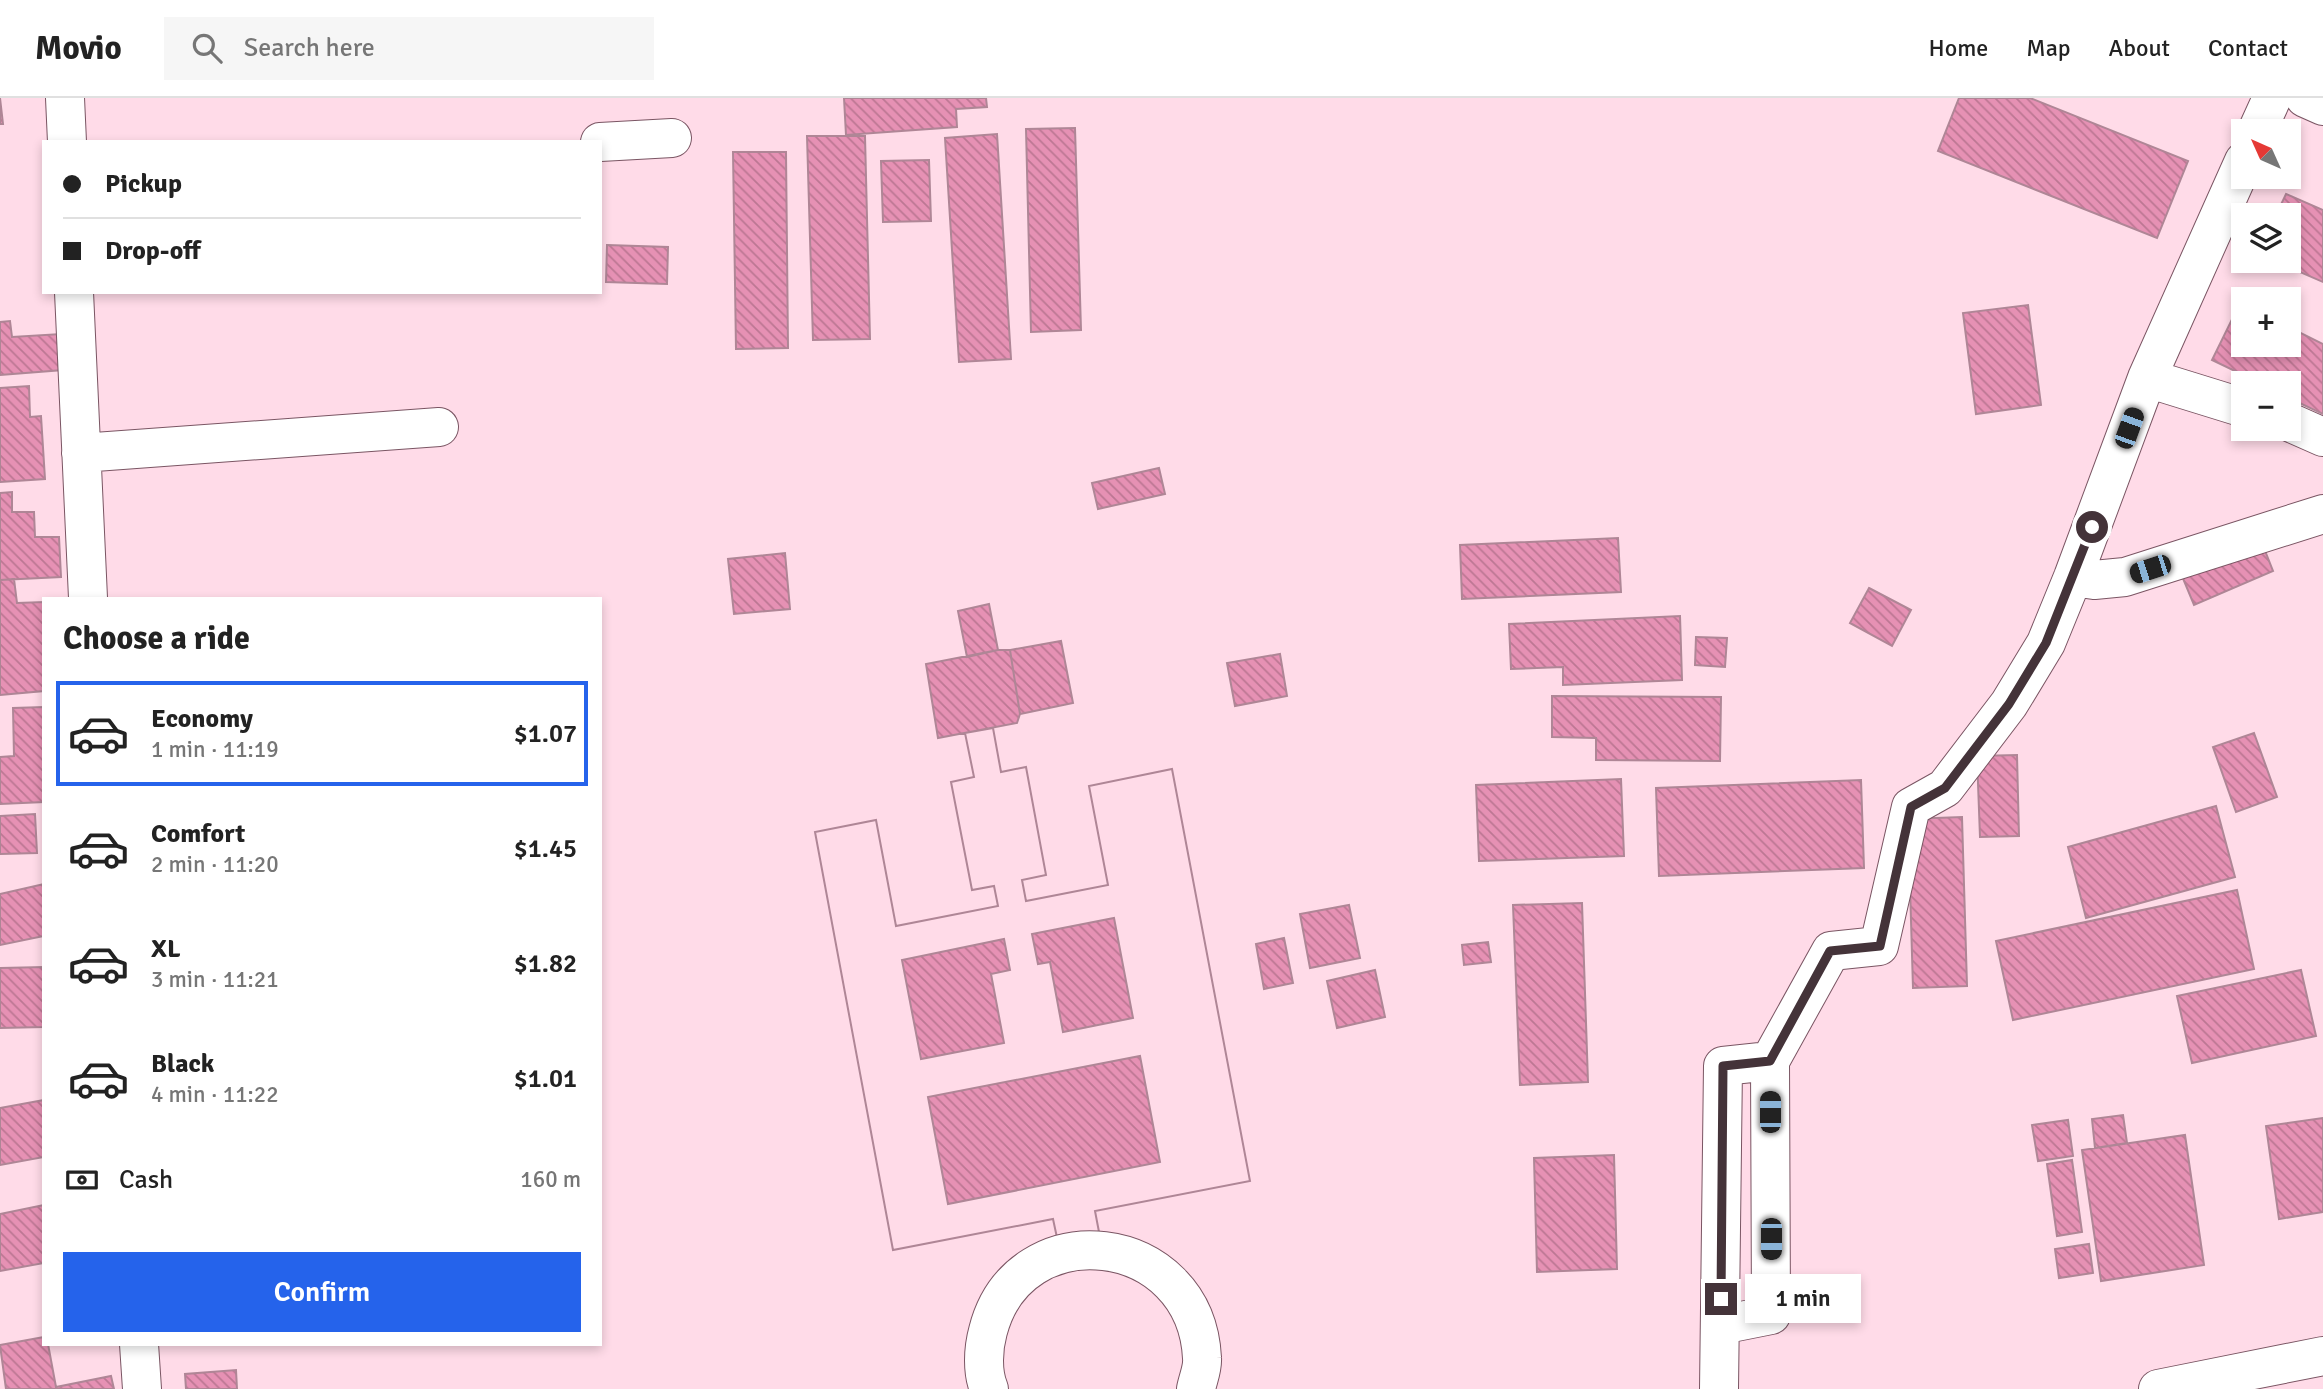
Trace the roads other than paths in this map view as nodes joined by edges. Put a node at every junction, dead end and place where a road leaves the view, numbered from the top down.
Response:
1 (65, 98) edge
2 (2272, 98) edge
3 (2305, 98) edge
4 (2323, 106) edge
5 (2262, 119) edge
6 (671, 138) dead end
7 (67, 140) edge
8 (602, 142) edge
9 (2231, 189) edge
10 (74, 294) edge
11 (2147, 378) junction
12 (2231, 404) edge
13 (439, 427) dead end
14 (2301, 427) edge
15 (2323, 437) edge
16 (81, 453) junction
17 (2323, 514) edge
18 (2073, 577) junction
19 (88, 597) edge
20 (1770, 1061) junction
21 (1721, 1325) junction
22 (139, 1346) edge
23 (2323, 1356) edge
24 (2250, 1380) edge
25 (142, 1389) edge
26 (989, 1389) edge
27 (1196, 1389) edge
28 (1719, 1389) edge
29 (2158, 1389) edge

1 - 7 street
2 - 5 street
3 - 4 street
6 - 8 street
9 - 11 street
10 - 16 street
11 - 12 street
11 - 18 street
13 - 16 street
14 - 15 street
16 - 19 street
17 - 18 street
18 - 20 street
20 - 21 street
20 - 21 street
21 - 28 street
22 - 25 street
23 - 24 street
24 - 29 street
26 - 27 street

